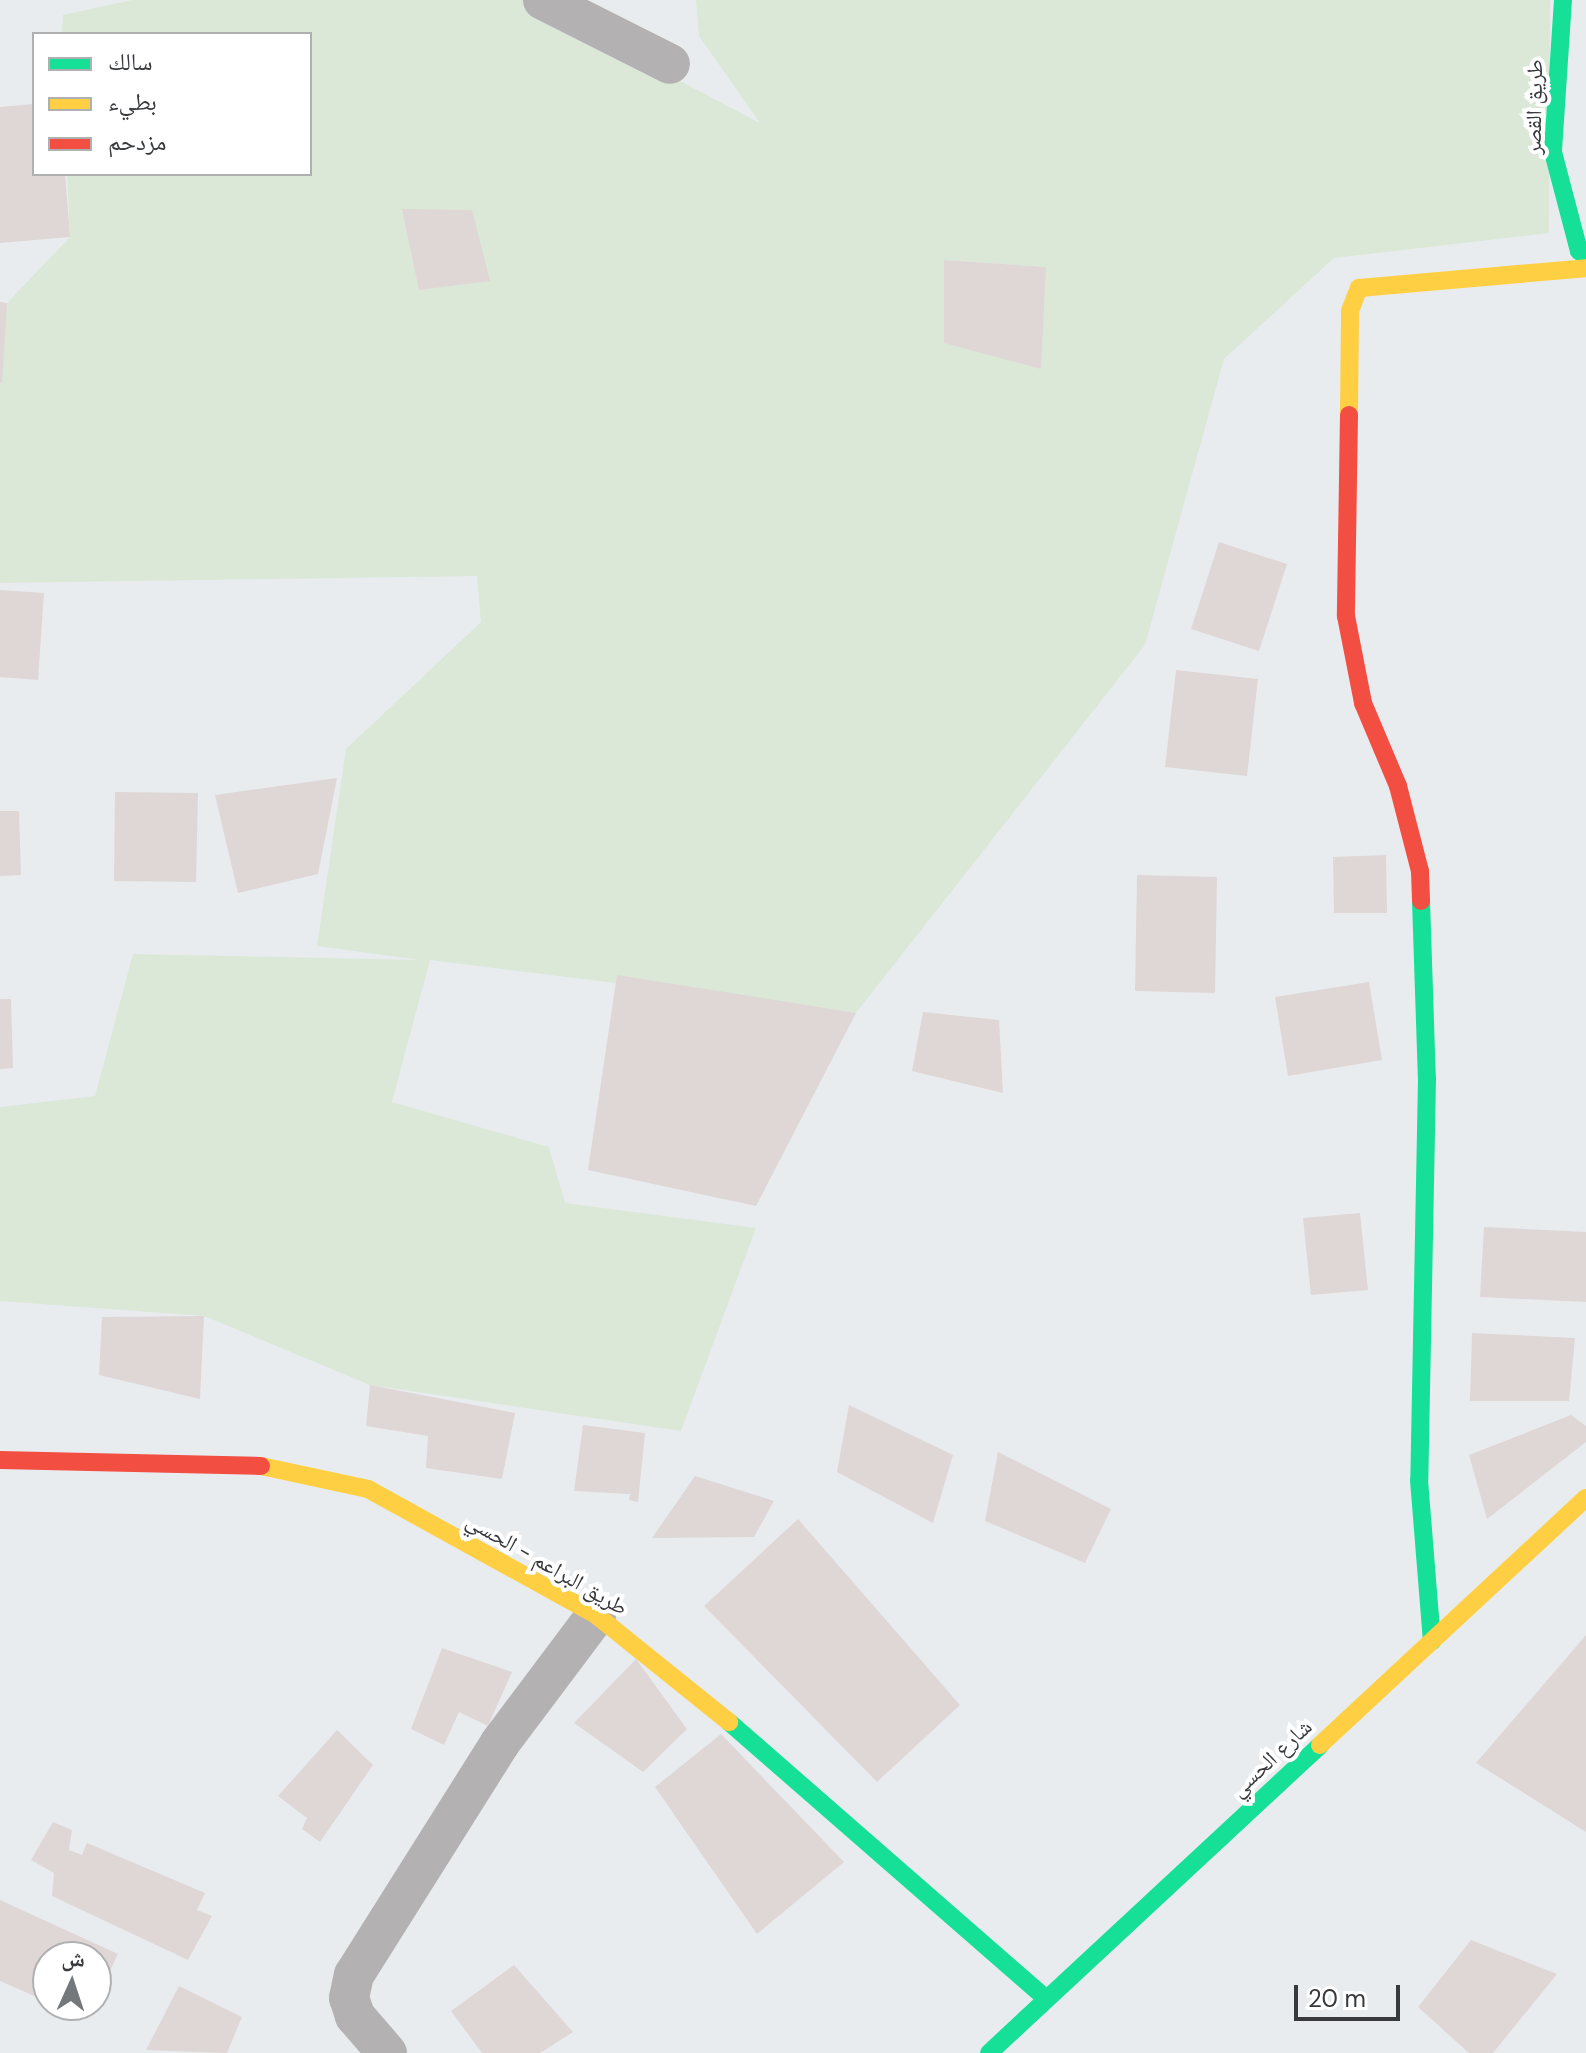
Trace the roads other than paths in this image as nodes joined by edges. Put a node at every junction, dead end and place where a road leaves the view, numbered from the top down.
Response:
1 (543, 0) edge
2 (1563, 0) edge
3 (670, 64) dead end
4 (1586, 256) edge
5 (1586, 268) edge
6 (0, 1460) edge
7 (1586, 1498) edge
8 (596, 1615) junction
9 (1432, 1641) junction
10 (1046, 1999) junction
11 (387, 2053) edge
12 (989, 2053) edge

1 - 3 street
2 - 4 street, طريق القصر
5 - 9 street
6 - 8 street, طريق البراعم - الحسي
7 - 9 street, شارع الحسي
8 - 10 street, طريق البراعم - الحسي
8 - 11 street
9 - 10 street, شارع الحسي
10 - 12 street, شارع الحسي

